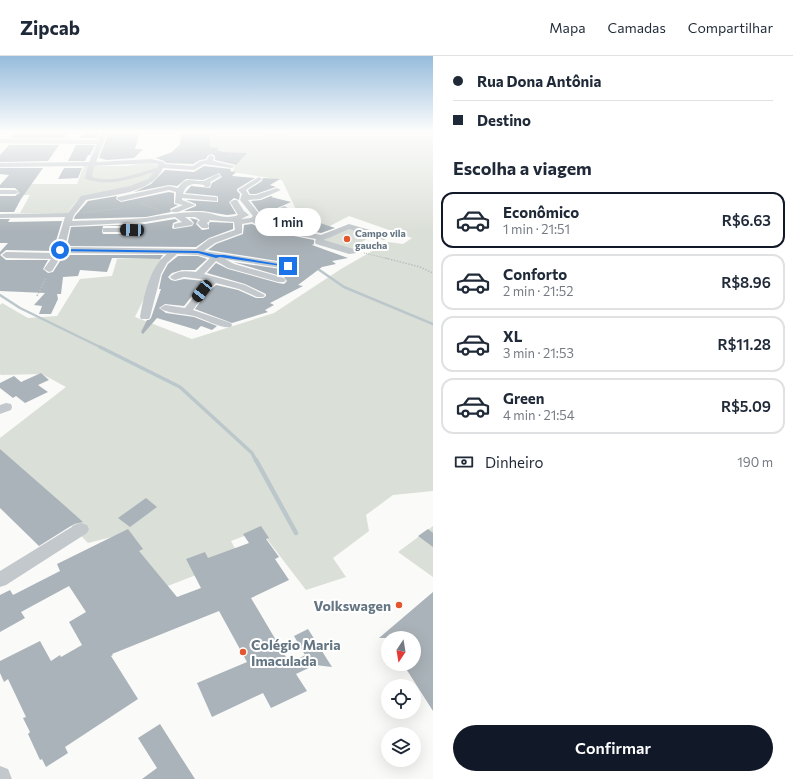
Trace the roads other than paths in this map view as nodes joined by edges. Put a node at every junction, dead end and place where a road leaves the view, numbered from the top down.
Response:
1 (92, 164) edge
2 (0, 165) edge
3 (24, 165) edge
4 (161, 165) edge
5 (199, 165) edge
6 (227, 165) edge
7 (232, 166) dead end
8 (159, 170) junction
9 (174, 174) dead end
10 (185, 176) dead end
11 (198, 176) dead end
12 (218, 176) dead end
13 (259, 179) dead end
14 (277, 190) dead end
15 (0, 192) edge
16 (15, 192) dead end
17 (179, 193) junction
18 (245, 198) junction
19 (121, 199) dead end
20 (214, 199) dead end
21 (234, 202) dead end
22 (284, 208) dead end
23 (180, 213) junction
24 (71, 214) junction
25 (196, 214) junction
26 (0, 216) edge
27 (237, 221) junction
28 (256, 221) junction
29 (177, 226) dead end
30 (205, 226) dead end
31 (65, 228) junction
32 (132, 230) dead end
33 (384, 237) dead end
34 (321, 238) junction
35 (171, 249) junction
36 (200, 249) junction
37 (354, 251) road end
38 (59, 253) junction
39 (6, 255) dead end
40 (263, 255) dead end
41 (216, 257) junction
42 (288, 266) dead end
43 (49, 269) road end
44 (198, 275) junction
45 (175, 277) dead end
46 (214, 279) junction
47 (281, 280) dead end
48 (260, 295) dead end
49 (165, 308) dead end
50 (188, 310) junction
51 (145, 317) dead end
52 (227, 325) dead end
53 (81, 529) dead end
54 (0, 580) edge

1 - 8 street
2 - 3 street
4 - 8 street
5 - 8 street
6 - 7 street
8 - 9 street
8 - 24 street
10 - 11 street
12 - 17 street
13 - 18 street
14 - 18 street
15 - 16 street
17 - 19 street
17 - 20 street
17 - 23 street
18 - 28 street
21 - 27 street
22 - 28 street
23 - 25 street
23 - 29 street
23 - 31 street
24 - 26 street
24 - 31 street
25 - 27 street
25 - 30 street
27 - 28 street
27 - 36 street
28 - 34 street
31 - 32 street
31 - 38 street
33 - 34 street
34 - 37 street
35 - 36 street
35 - 38 street
35 - 51 street
36 - 40 street
36 - 41 street
38 - 39 street
38 - 43 street
41 - 42 street
41 - 44 street
41 - 47 street
44 - 45 street
44 - 46 street
46 - 48 street
46 - 50 street
49 - 50 street
50 - 52 street
53 - 54 street

